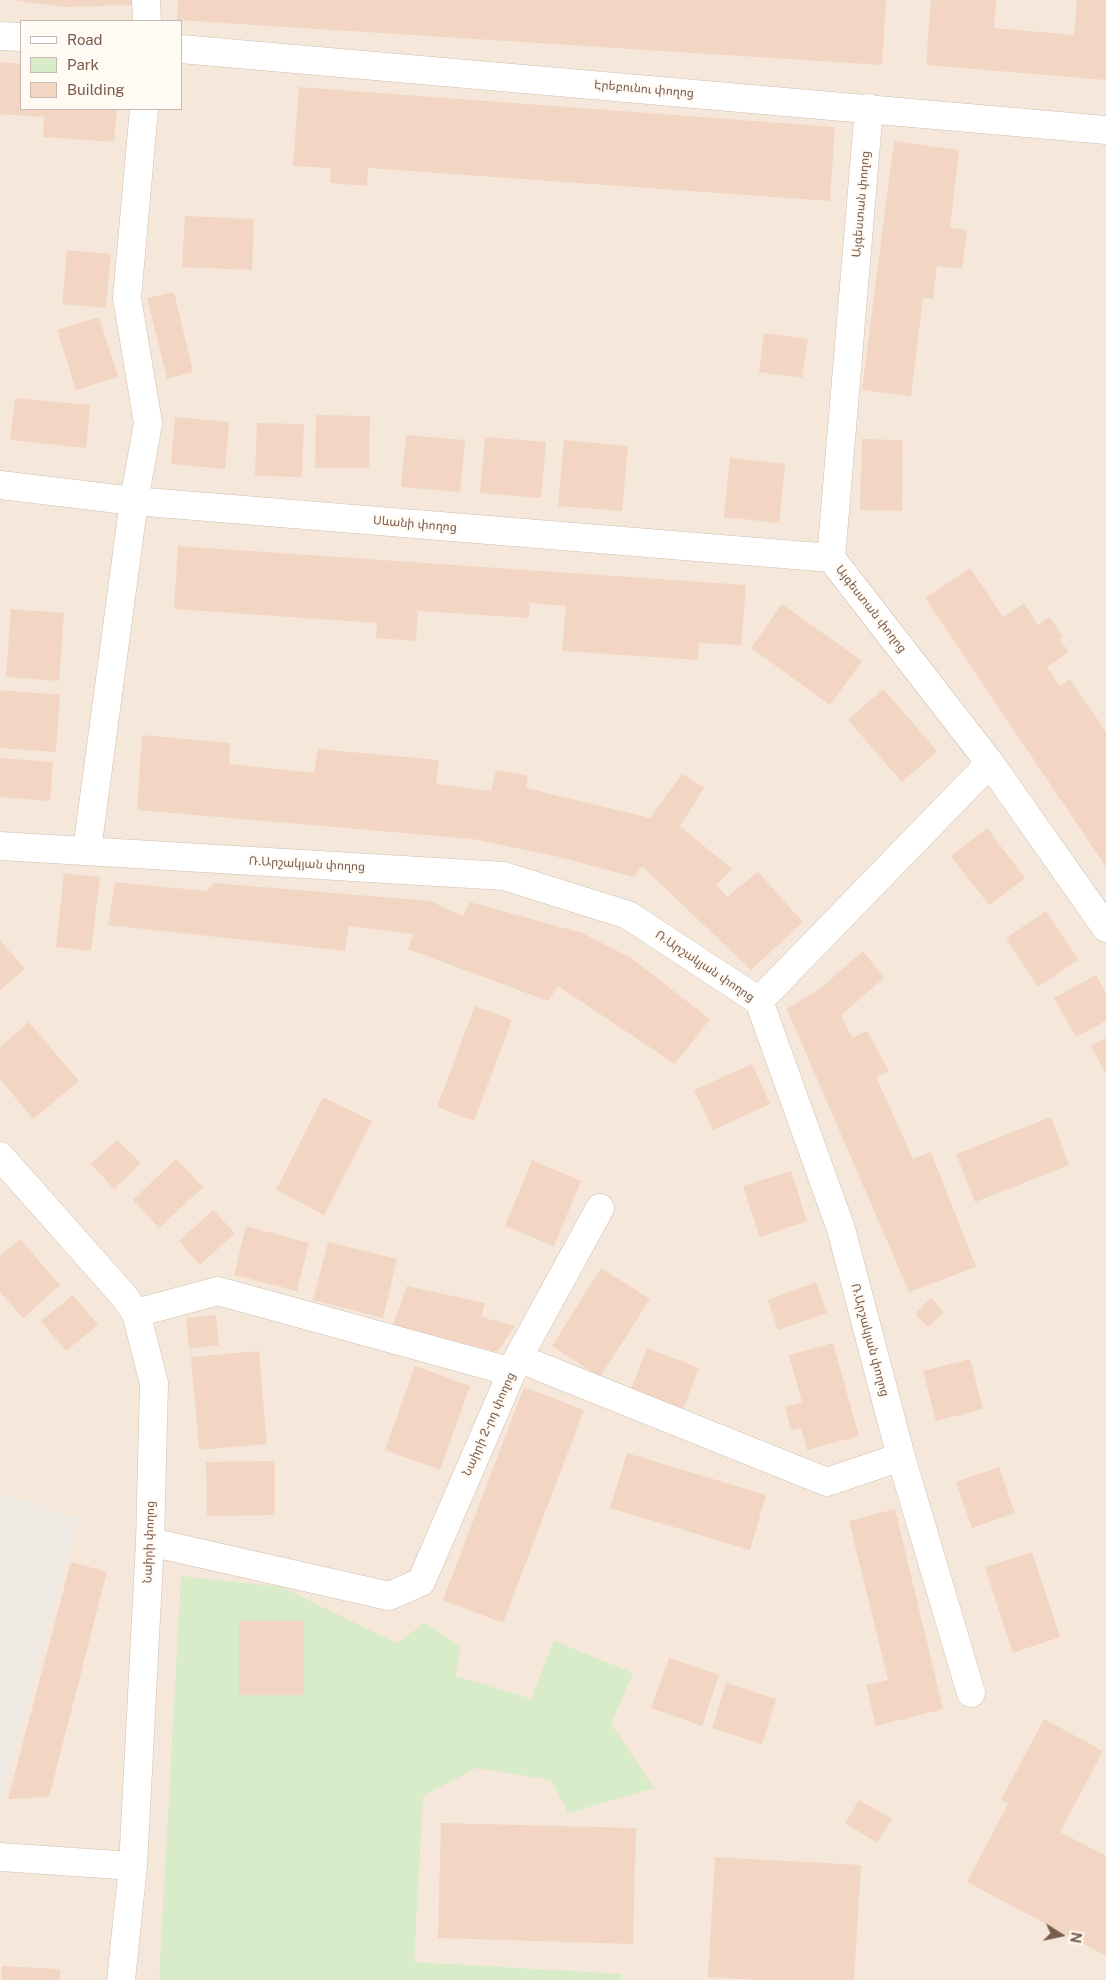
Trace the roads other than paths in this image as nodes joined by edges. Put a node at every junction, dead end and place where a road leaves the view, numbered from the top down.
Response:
1 (146, 0) edge
2 (147, 20) edge
3 (0, 36) edge
4 (20, 38) edge
5 (182, 50) edge
6 (869, 108) junction
7 (144, 110) edge
8 (1106, 130) edge
9 (0, 485) edge
10 (134, 500) junction
11 (831, 558) junction
12 (990, 763) junction
13 (0, 846) edge
14 (87, 850) junction
15 (1106, 928) edge
16 (759, 1001) junction
17 (0, 1156) edge
18 (600, 1208) dead end
19 (136, 1313) junction
20 (515, 1365) junction
21 (901, 1457) junction
22 (150, 1542) junction
23 (971, 1694) dead end
24 (0, 1857) edge
25 (133, 1866) junction
26 (121, 1980) edge

1 - 2 street
3 - 4 street
5 - 6 street, Էրեբունու փողոց
6 - 8 street, Էրեբունու փողոց
6 - 11 street, Այգեստան փողոց
7 - 10 street
9 - 10 street, Սևանի փողոց
10 - 11 street, Սևանի փողոց
10 - 14 street
11 - 12 street, Այգեստան փողոց
12 - 15 street, Այգեստան փողոց
12 - 16 street
13 - 14 street, Ռ.Արշակյան փողոց
14 - 16 street, Ռ.Արշակյան փողոց
16 - 21 street, Ռ.Արշակյան փողոց
17 - 19 street, Նաիրի փողոց
18 - 20 street
19 - 20 street
19 - 22 street, Նաիրի փողոց
20 - 21 street, Նաիրի 2-րդ փողոց
20 - 22 street, Նաիրի 2-րդ փողոց
21 - 23 street, Ռ.Արշակյան փողոց
22 - 25 street, Նաիրի փողոց
24 - 25 street
25 - 26 street, Նաիրի փողոց

